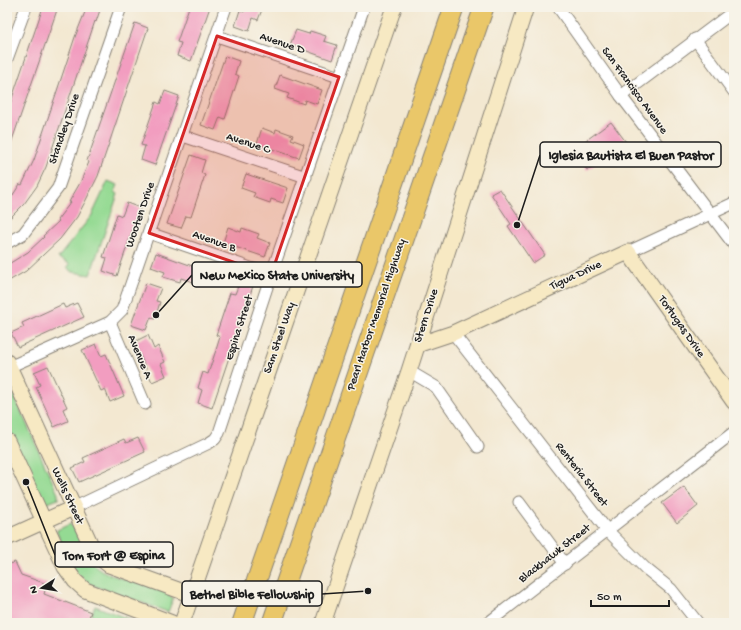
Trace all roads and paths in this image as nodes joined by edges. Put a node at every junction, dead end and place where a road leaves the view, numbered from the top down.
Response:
1 (26, 7) edge
2 (121, 7) edge
3 (226, 7) edge
4 (364, 7) edge
5 (394, 7) edge
6 (454, 7) edge
7 (484, 7) edge
8 (526, 7) edge
9 (558, 7) edge
10 (734, 11) edge
11 (217, 36) junction
12 (695, 40) junction
13 (7, 59) edge
14 (339, 77) junction
15 (734, 92) edge
16 (621, 96) junction
17 (183, 136) junction
18 (306, 177) junction
19 (734, 203) edge
20 (710, 215) junction
21 (149, 233) junction
22 (7, 243) edge
23 (734, 245) edge
24 (628, 252) junction
25 (271, 275) junction
26 (110, 322) junction
27 (453, 333) junction
28 (417, 345) junction
29 (8, 365) edge
30 (409, 371) junction
31 (734, 402) edge
32 (145, 404) dead end
33 (734, 432) edge
34 (7, 441) edge
35 (478, 447) dead end
36 (519, 502) dead end
37 (73, 508) junction
38 (44, 521) junction
39 (607, 530) junction
40 (7, 538) edge
41 (564, 564) junction
42 (192, 595) junction
43 (172, 623) edge
44 (182, 623) edge
45 (242, 623) edge
46 (272, 623) edge
47 (323, 623) edge
48 (488, 623) edge
49 (698, 623) edge

1 - 13 street
2 - 22 street, Standley Drive
3 - 11 street, Wooten Drive
4 - 14 street, Espina Street
5 - 42 street, Sam Steel Way
6 - 45 highway
7 - 46 highway, Pearl Harbor Memorial Highway
8 - 28 street, Stern Drive
9 - 16 street, San Francisco Avenue
10 - 12 street
11 - 14 street, Avenue D
11 - 17 street, Wooten Drive
12 - 15 street
12 - 16 street
14 - 18 street, Espina Street
16 - 20 street, San Francisco Avenue
17 - 18 street, Avenue C
17 - 21 street, Wooten Drive
18 - 25 street, Espina Street
19 - 20 street, Tigua Drive
20 - 23 street, San Francisco Avenue
20 - 24 street, Tigua Drive
21 - 25 street, Avenue B
21 - 26 street, Wooten Drive
24 - 27 street, Tigua Drive
24 - 31 street, Tortugas Drive
25 - 37 street, Espina Street
26 - 29 street, Wooten Drive
26 - 32 street, Avenue A
27 - 28 street, Tigua Drive
27 - 39 street, Renteria Street
28 - 30 street, Stern Drive
29 - 37 street, Wells Street
30 - 35 street
30 - 47 street, Stern Drive
33 - 39 street, Blackhawk Street
34 - 38 street
36 - 41 street
37 - 38 street
37 - 42 street, Wells Street
38 - 40 street
38 - 43 street
39 - 41 street, Blackhawk Street
39 - 49 street, Renteria Street
41 - 48 street, Blackhawk Street
42 - 44 street, Sam Steel Way

